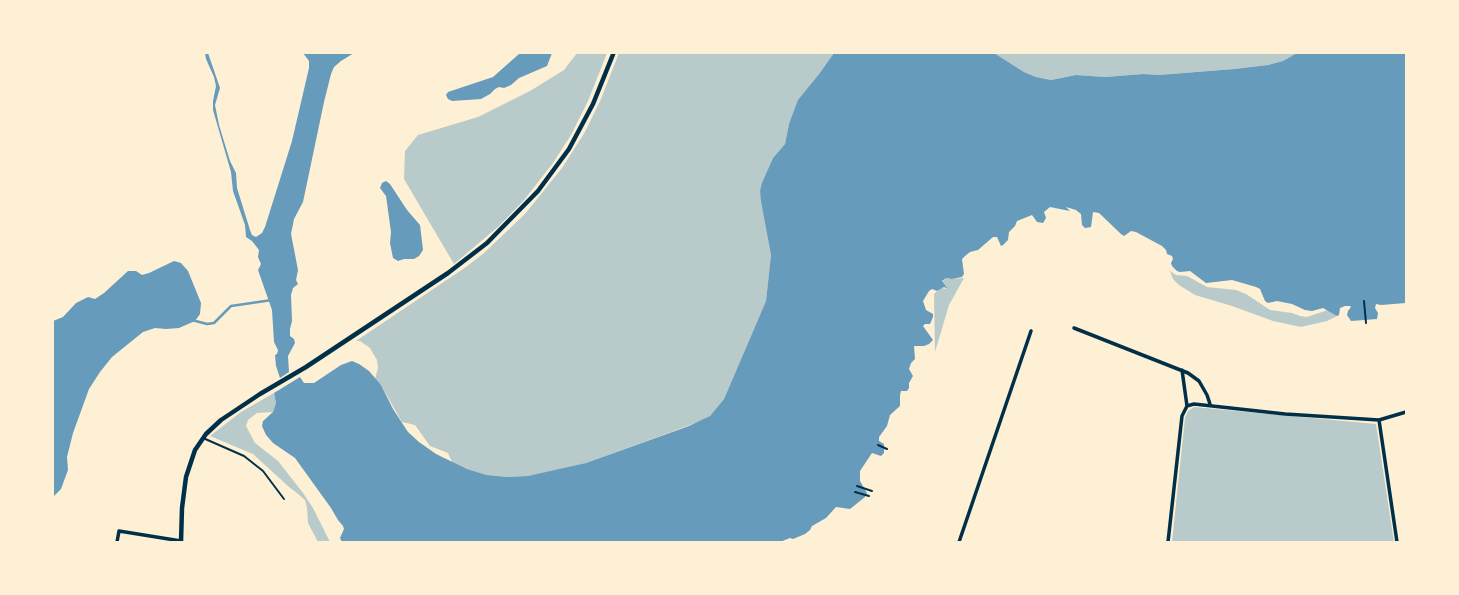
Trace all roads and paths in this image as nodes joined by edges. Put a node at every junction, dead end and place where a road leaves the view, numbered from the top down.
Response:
1 (614, 52) edge
2 (1364, 301) dead end
3 (1366, 323) dead end
4 (1074, 328) dead end
5 (1031, 331) dead end
6 (1182, 370) junction
7 (1187, 406) junction
8 (1211, 406) junction
9 (1406, 412) edge
10 (1379, 420) junction
11 (203, 438) junction
12 (878, 445) dead end
13 (887, 449) dead end
14 (856, 486) dead end
15 (872, 491) dead end
16 (855, 492) dead end
17 (869, 496) dead end
18 (284, 499) dead end
19 (117, 542) edge
20 (181, 542) edge
21 (959, 542) edge
22 (1168, 542) edge
23 (1397, 542) edge

1 - 11 street
2 - 3 path
4 - 6 street
5 - 21 street
6 - 7 street
6 - 8 street
7 - 8 street
7 - 22 street
8 - 10 street
9 - 10 street
10 - 23 street
11 - 18 lane
11 - 20 street
12 - 13 path
14 - 15 path
16 - 17 path
19 - 20 street

